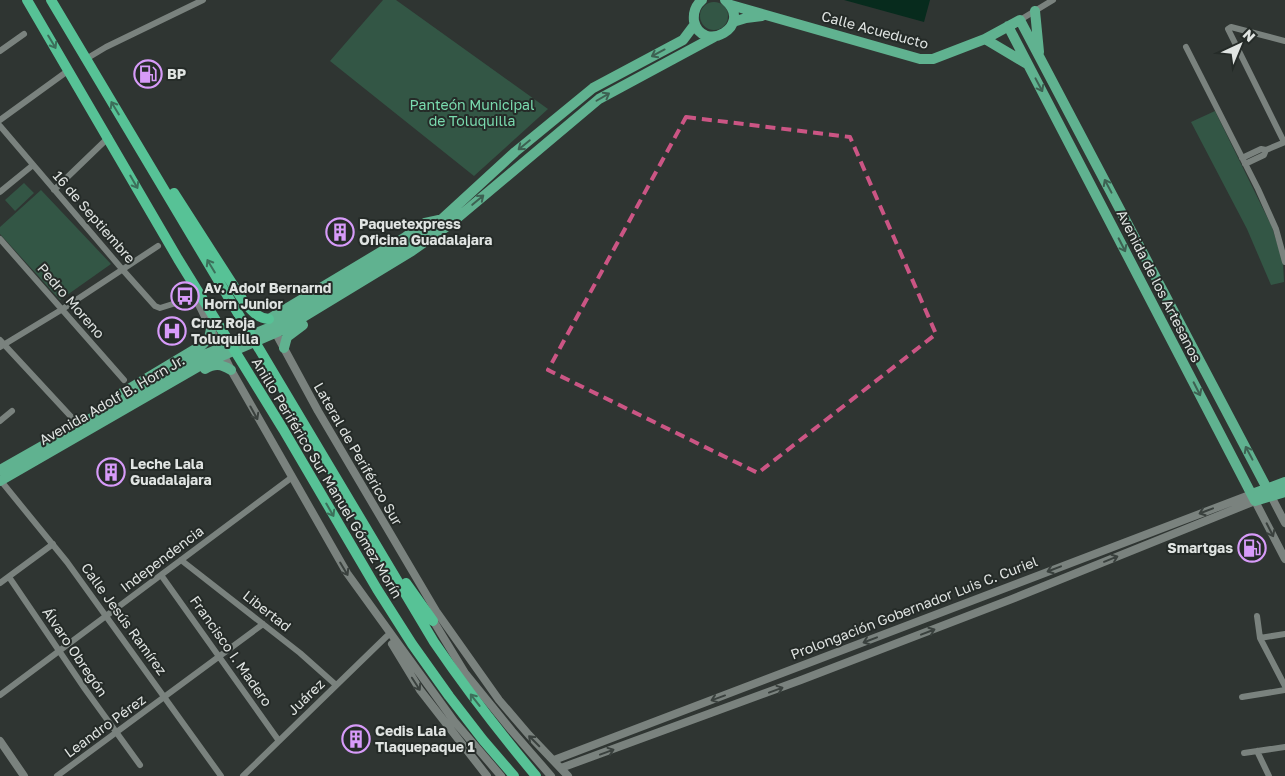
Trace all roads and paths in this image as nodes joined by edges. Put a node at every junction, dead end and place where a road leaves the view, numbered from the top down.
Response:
1 (27, 0) edge
2 (51, 0) edge
3 (203, 0) edge
4 (1053, 0) edge
5 (699, 1) edge
6 (728, 3) edge
7 (1035, 11) junction
8 (768, 15) junction
9 (1020, 20) junction
10 (733, 22) junction
11 (695, 24) junction
12 (1008, 26) junction
13 (24, 34) dead end
14 (714, 37) junction
15 (985, 39) junction
16 (1285, 41) edge
17 (1186, 47) dead end
18 (0, 51) edge
19 (1040, 58) junction
20 (86, 59) junction
21 (1027, 64) junction
22 (69, 70) junction
23 (0, 120) edge
24 (0, 126) edge
25 (109, 137) junction
26 (1284, 142) edge
27 (1087, 146) junction
28 (141, 149) junction
29 (1074, 151) junction
30 (1244, 161) junction
31 (33, 165) junction
32 (54, 190) junction
33 (0, 192) edge
34 (1125, 217) junction
35 (446, 222) junction
36 (1112, 224) junction
37 (0, 239) edge
38 (158, 246) dead end
39 (178, 259) junction
40 (1285, 262) edge
41 (122, 269) junction
42 (176, 304) dead end
43 (61, 310) junction
44 (285, 311) junction
45 (269, 319) junction
46 (210, 329) junction
47 (296, 329) junction
48 (1, 344) edge
49 (284, 348) junction
50 (185, 356) junction
51 (231, 370) junction
52 (157, 372) junction
53 (196, 374) junction
54 (124, 380) dead end
55 (154, 387) junction
56 (168, 390) junction
57 (12, 411) dead end
58 (0, 421) edge
59 (75, 421) junction
60 (14, 462) junction
61 (1, 478) edge
62 (291, 478) junction
63 (1285, 482) edge
64 (1270, 492) junction
65 (1285, 492) edge
66 (1253, 498) junction
67 (1285, 522) edge
68 (370, 534) junction
69 (54, 544) junction
70 (1285, 559) edge
71 (181, 560) junction
72 (412, 572) junction
73 (161, 575) junction
74 (9, 576) junction
75 (0, 583) edge
76 (374, 612) junction
77 (106, 616) junction
78 (1257, 616) dead end
79 (433, 621) junction
80 (263, 624) junction
81 (1285, 634) edge
82 (387, 636) junction
83 (1260, 638) junction
84 (59, 650) junction
85 (219, 656) junction
86 (336, 685) junction
87 (1285, 686) edge
88 (1285, 690) edge
89 (0, 695) edge
90 (164, 697) junction
91 (1242, 697) dead end
92 (117, 732) junction
93 (483, 740) junction
94 (0, 741) edge
95 (279, 741) junction
96 (1285, 747) edge
97 (1257, 751) junction
98 (1244, 753) dead end
99 (554, 760) junction
100 (140, 765) dead end
101 (561, 768) junction
102 (24, 776) edge
103 (57, 776) edge
104 (221, 776) edge
105 (243, 776) edge
106 (487, 776) edge
107 (501, 776) edge
108 (505, 776) edge
109 (514, 776) edge
110 (536, 776) edge
111 (552, 776) edge
112 (568, 776) edge
113 (1269, 776) edge

1 -> 22 highway, Anillo Periférico Sur Manuel Gómez Morín
2 - 20 highway, Anillo Periférico Sur Manuel Gómez Morín
3 - 20 street
4 - 7 street, Calle Acueducto
5 - 11 main road
6 - 8 main road, Calle Acueducto
6 - 10 main road
7 - 9 street, Calle Acueducto
7 - 19 main road
8 - 10 main road, Calle Acueducto
8 - 15 main road, Calle Acueducto
9 - 12 main road, Calle Acueducto
9 - 19 main road, Avenida de los Artesanos
10 - 14 main road, Avenida Adolf B. Horn Jr.
11 - 14 main road
11 -> 35 main road, Avenida Adolf B. Horn Jr.
12 - 15 main road, Calle Acueducto
12 - 21 main road, Avenida de los Artesanos
13 - 18 street
35 -> 14 main road, Avenida Adolf B. Horn Jr.
15 - 21 main road
16 - 26 street
17 - 30 street
19 - 27 main road, Avenida de los Artesanos
28 -> 20 highway, Anillo Periférico Sur Manuel Gómez Morín
21 -> 29 main road, Avenida de los Artesanos
22 - 23 street
22 - 25 highway, Anillo Periférico Sur Manuel Gómez Morín
24 - 31 street, 16 de Septiembre
25 - 32 street
25 -> 39 highway, Anillo Periférico Sur Manuel Gómez Morín
26 - 30 street
27 - 29 main road
34 -> 27 main road, Avenida de los Artesanos
28 - 45 highway
68 -> 28 highway, Anillo Periférico Sur Manuel Gómez Morín
29 - 36 main road, Avenida de los Artesanos
30 - 40 street
31 - 32 street, 16 de Septiembre
31 - 33 street
32 - 41 street, 16 de Septiembre
34 - 36 main road
64 -> 34 main road, Avenida de los Artesanos
35 - 44 main road
35 - 47 main road
35 - 55 main road, Avenida Adolf B. Horn Jr.
36 -> 66 main road, Avenida de los Artesanos
37 - 43 street, Pedro Moreno
38 - 41 street
39 - 46 street
39 -> 93 highway, Anillo Periférico Sur Manuel Gómez Morín
41 - 42 street, 16 de Septiembre
41 - 43 street
43 - 48 street
43 - 54 street, Pedro Moreno
44 - 45 main road
44 - 47 main road
45 - 49 street, Lateral de Periférico Sur
46 - 50 main road
46 - 51 street
47 - 49 main road
48 - 59 street
49 - 72 street, Lateral de Periférico Sur
50 - 52 main road
50 - 53 main road
51 - 53 main road
51 -> 62 street
52 - 56 main road
52 - 59 main road
53 - 56 main road
55 - 60 main road, Avenida Adolf B. Horn Jr.
55 - 61 main road, Avenida Adolf B. Horn Jr.
56 - 61 main road
57 - 58 street
59 - 60 main road
60 - 61 main road, Avenida Adolf B. Horn Jr.
61 - 69 street, Calle Jesús Ramírez
62 - 71 street, Independencia
62 -> 76 street
63 - 64 main road, Prolongación Gobernador Luis C. Curiel
64 - 65 main road, Prolongación Gobernador Luis C. Curiel
64 - 66 main road, Prolongación Gobernador Luis C. Curiel
64 - 67 street, Avenida de los Artesanos
66 -> 70 street, Avenida de los Artesanos
66 -> 99 street, Prolongación Gobernador Luis C. Curiel
101 -> 66 street, Prolongación Gobernador Luis C. Curiel
68 - 79 highway
110 -> 68 highway, Anillo Periférico Sur Manuel Gómez Morín
69 - 74 street
69 - 77 street, Calle Jesús Ramírez
71 - 73 street, Independencia
71 - 80 street, Libertad
72 - 79 street
99 -> 72 street
73 - 77 street, Independencia
73 - 85 street, Francisco I. Madero
74 - 75 street
74 - 84 street, Álvaro Obregón
76 - 82 street
76 - 107 street
77 - 84 street, Independencia
77 - 90 street, Calle Jesús Ramírez
78 - 83 street
79 - 111 street
80 - 85 street, Leandro Pérez
80 - 86 street, Libertad
81 - 83 street
82 - 86 street, Juárez
82 -> 106 street
83 - 87 street
84 - 89 street, Independencia
84 - 92 street, Álvaro Obregón
85 - 90 street, Leandro Pérez
85 - 95 street, Francisco I. Madero
86 - 95 street, Juárez
88 - 91 street
90 - 92 street, Leandro Pérez
90 - 104 street, Calle Jesús Ramírez
92 - 100 street, Álvaro Obregón
92 - 103 street, Leandro Pérez
93 - 108 highway
93 - 109 highway, Anillo Periférico Sur Manuel Gómez Morín
94 - 102 street
95 - 105 street, Juárez
96 - 97 street
97 - 98 street
97 - 113 street
99 - 101 street
101 - 112 street

